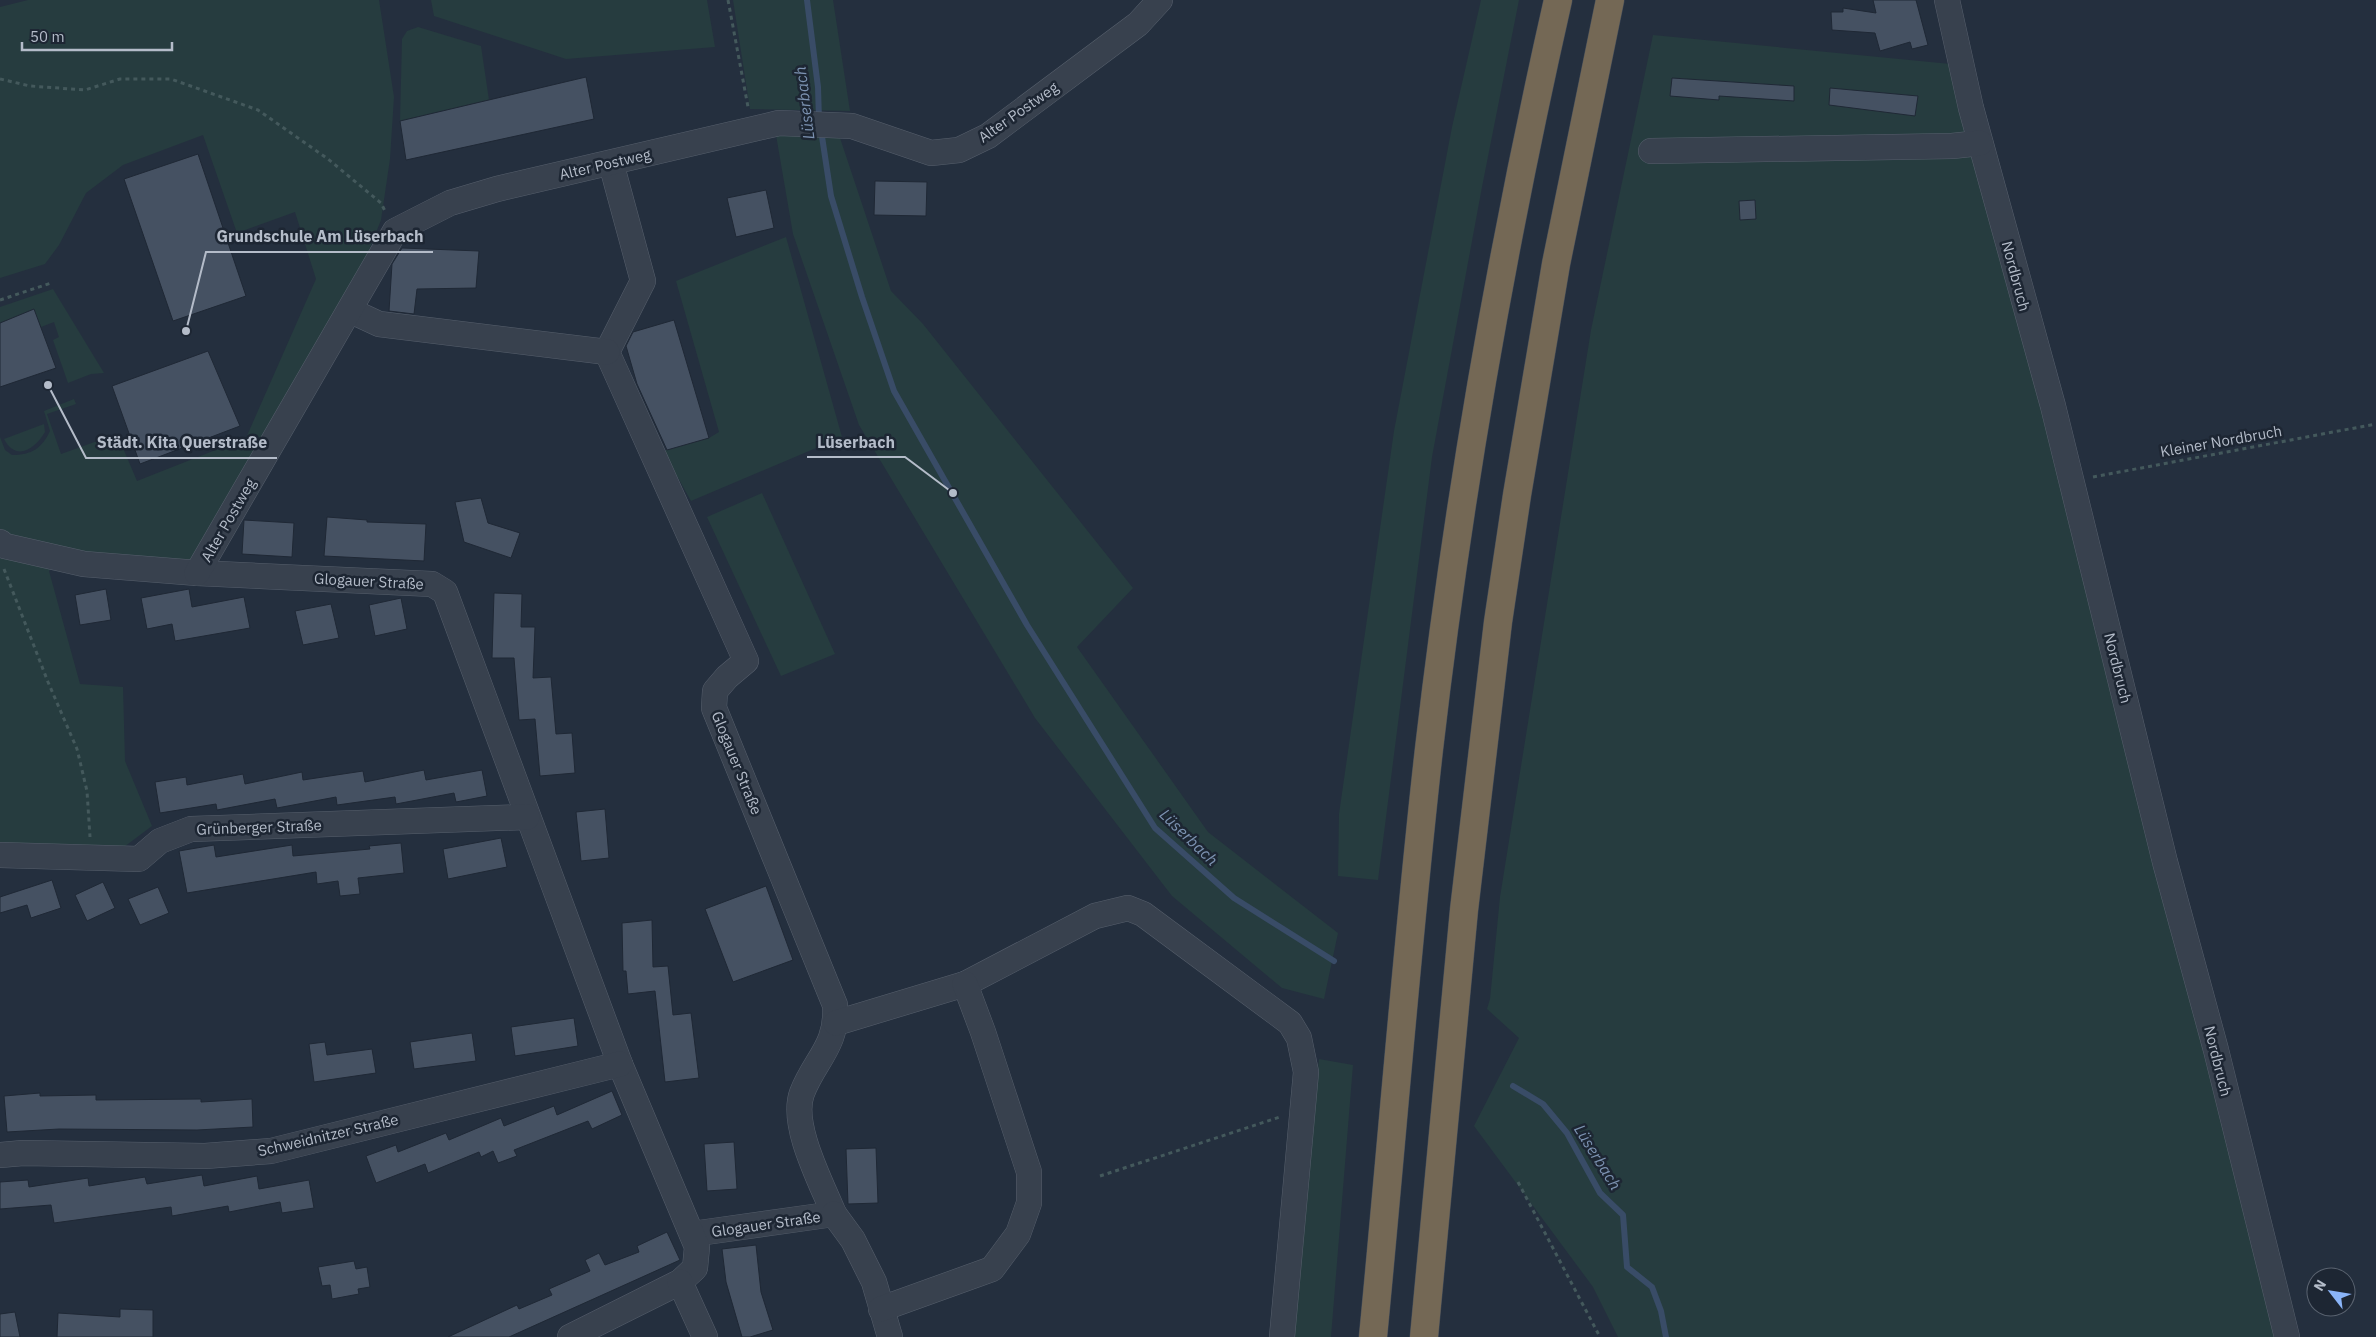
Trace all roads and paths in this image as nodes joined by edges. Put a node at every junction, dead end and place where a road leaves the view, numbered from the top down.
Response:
1 (728, 0) edge
2 (1160, 0) edge
3 (1558, 0) edge
4 (1610, 0) edge
5 (1947, 0) edge
6 (0, 79) edge
7 (752, 130) junction
8 (1980, 143) junction
9 (1651, 151) dead end
10 (610, 163) junction
11 (395, 231) junction
12 (51, 283) dead end
13 (0, 300) edge
14 (351, 311) junction
15 (607, 352) junction
16 (2376, 424) edge
17 (2071, 483) junction
18 (2, 554) edge
19 (197, 573) junction
20 (528, 817) junction
21 (0, 855) edge
22 (90, 858) junction
23 (965, 984) junction
24 (836, 1023) junction
25 (620, 1064) junction
26 (1302, 1110) junction
27 (0, 1155) edge
28 (1100, 1176) dead end
29 (1518, 1182) dead end
30 (834, 1214) junction
31 (692, 1234) junction
32 (680, 1282) junction
33 (881, 1309) junction
34 (570, 1337) edge
35 (706, 1337) edge
36 (890, 1337) edge
37 (1282, 1337) edge
38 (1373, 1337) edge
39 (1424, 1337) edge
40 (1600, 1337) edge
41 (2287, 1337) edge

1 - 7 path
2 - 7 street, Alter Postweg
3 - 38 highway
4 - 39 highway
5 - 8 street, Nordbruch
6 - 11 path
7 - 10 street, Alter Postweg
8 - 9 street
8 - 17 street, Nordbruch
10 - 11 street, Alter Postweg
10 - 15 street
11 - 14 street, Alter Postweg
12 - 13 path
14 - 15 street
14 - 19 street, Alter Postweg
15 - 24 street, Glogauer Straße
16 - 17 path, Kleiner Nordbruch
17 - 41 street, Nordbruch
18 - 19 street, Glogauer Straße
18 - 22 path
19 - 20 street, Glogauer Straße
20 - 22 street, Grünberger Straße
20 - 25 street, Glogauer Straße
21 - 22 street, Grünberger Straße
23 - 24 street
23 - 26 street
23 - 33 street
24 - 30 street, Glogauer Straße
25 - 27 street, Schweidnitzer Straße
25 - 31 street, Glogauer Straße
26 - 28 path
26 - 37 street
29 - 40 path
30 - 31 street, Glogauer Straße
30 - 33 street
31 - 32 street, Glogauer Straße
32 - 34 street
32 - 35 street
33 - 36 street

